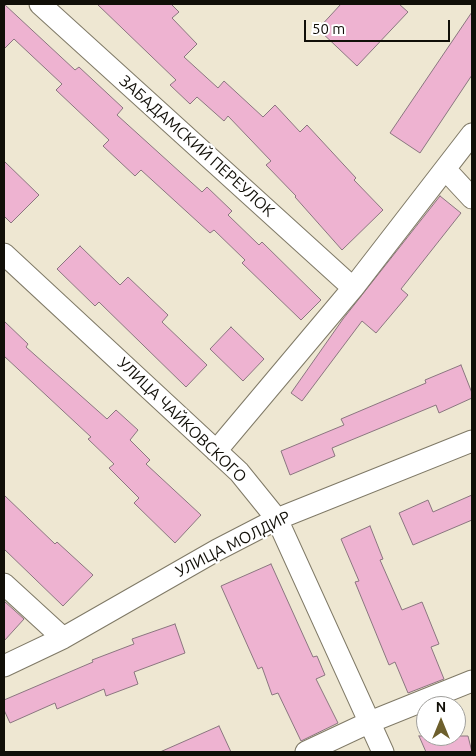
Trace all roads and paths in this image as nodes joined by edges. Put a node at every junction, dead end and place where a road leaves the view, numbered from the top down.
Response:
1 (40, 4) edge
2 (472, 134) edge
3 (445, 169) junction
4 (472, 198) edge
5 (4, 254) edge
6 (353, 288) junction
7 (472, 441) edge
8 (216, 450) junction
9 (277, 519) junction
10 (4, 584) edge
11 (63, 638) junction
12 (4, 666) edge
13 (472, 681) edge
14 (370, 722) junction
15 (306, 752) edge
16 (383, 752) edge

1 - 6 street, ЗАБАДАМСКИЙ ПЕРЕУЛОК
2 - 3 street
3 - 4 street
3 - 6 street
5 - 8 street, УЛИЦА ЧАЙКОВСКОГО
6 - 8 street
7 - 9 street, УЛИЦА МОЛДИР
8 - 9 street, УЛИЦА ЧАЙКОВСКОГО
9 - 11 street, УЛИЦА МОЛДИР
9 - 14 street, УЛИЦА ЧАЙКОВСКОГО
10 - 11 street
11 - 12 street, УЛИЦА МОЛДИР
13 - 14 street
14 - 15 street
14 - 16 street, УЛИЦА ЧАЙКОВСКОГО

